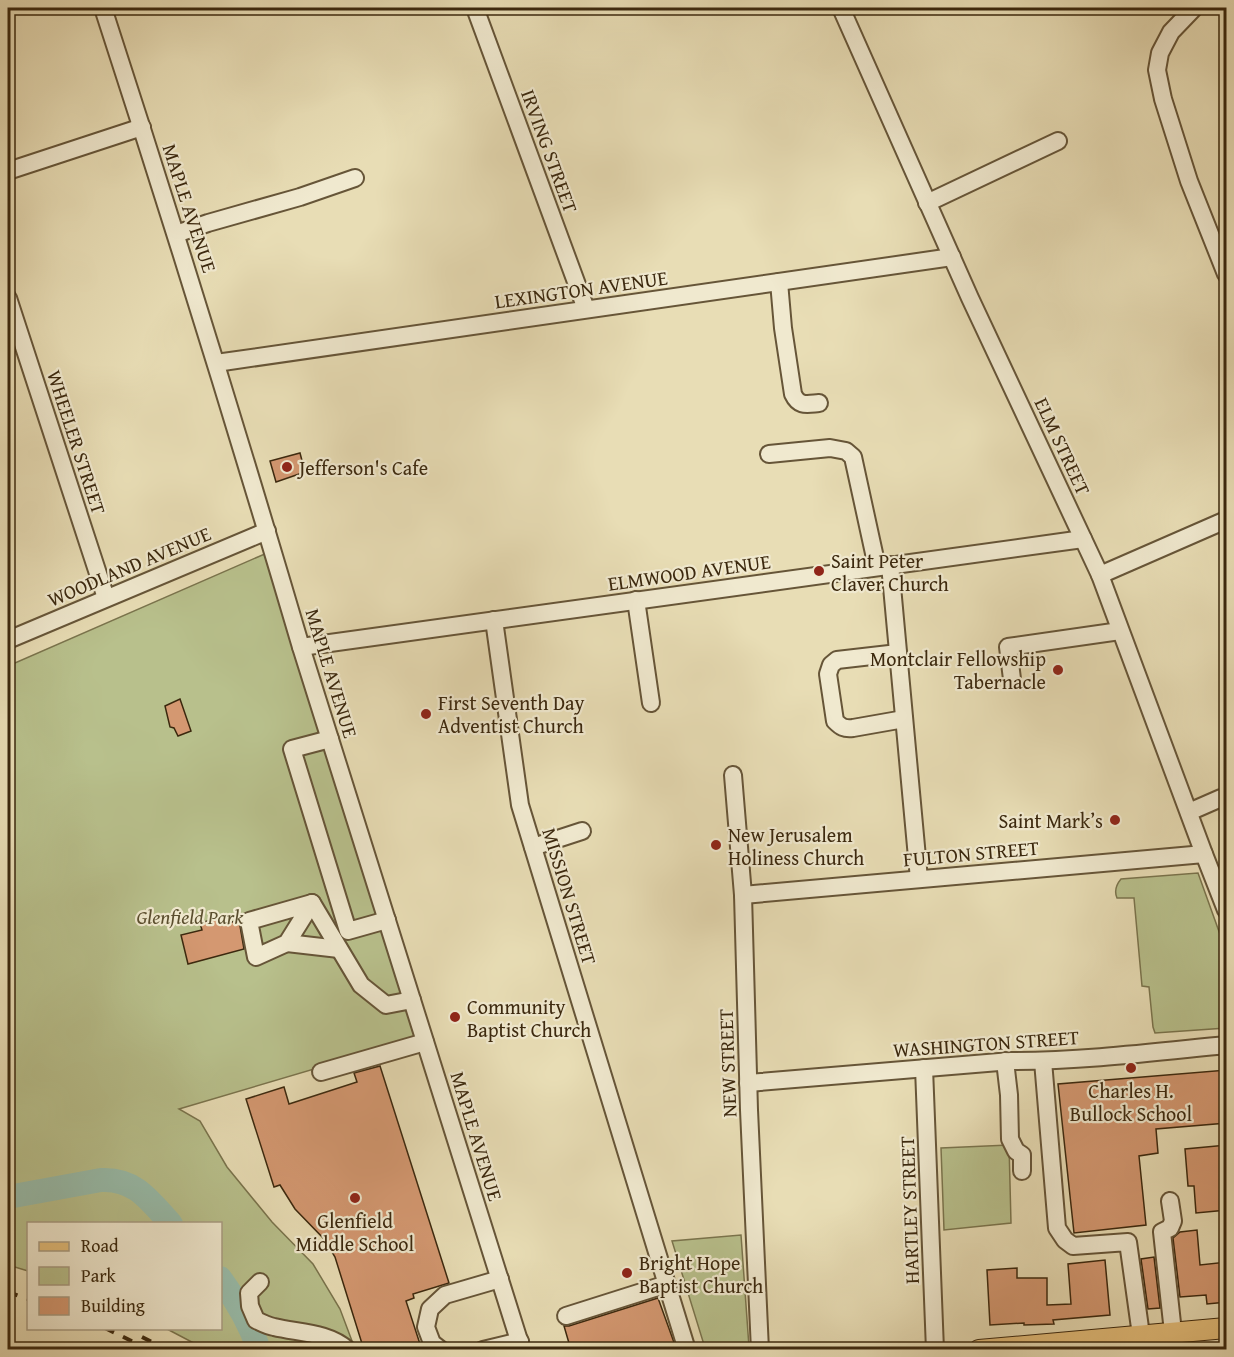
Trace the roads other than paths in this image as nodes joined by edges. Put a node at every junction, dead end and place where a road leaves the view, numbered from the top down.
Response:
1 (103, 8) edge
2 (475, 8) edge
3 (841, 8) edge
4 (1194, 8) edge
5 (142, 126) junction
6 (1058, 141) dead end
7 (8, 171) edge
8 (355, 178) dead end
9 (927, 203) junction
10 (176, 234) junction
11 (951, 256) junction
12 (1227, 274) edge
13 (779, 282) junction
14 (8, 298) edge
15 (586, 309) junction
16 (216, 363) junction
17 (819, 403) dead end
18 (769, 454) dead end
19 (1227, 520) edge
20 (267, 531) junction
21 (1083, 539) junction
22 (884, 566) junction
23 (1100, 575) junction
24 (106, 598) junction
25 (636, 600) junction
26 (494, 620) junction
27 (1120, 631) junction
28 (8, 640) edge
29 (301, 647) junction
30 (898, 653) junction
31 (1012, 679) dead end
32 (651, 703) dead end
33 (904, 719) junction
34 (330, 739) junction
35 (733, 775) dead end
36 (1227, 797) edge
37 (1189, 812) junction
38 (582, 831) dead end
39 (533, 847) junction
40 (1204, 854) junction
41 (920, 879) junction
42 (1223, 891) edge
43 (743, 895) junction
44 (312, 903) junction
45 (1227, 910) edge
46 (387, 920) junction
47 (288, 943) junction
48 (339, 949) junction
49 (412, 1000) junction
50 (425, 1042) junction
51 (1227, 1045) edge
52 (1005, 1061) junction
53 (1043, 1061) junction
54 (924, 1068) junction
55 (321, 1072) dead end
56 (748, 1083) junction
57 (1022, 1171) dead end
58 (1170, 1201) dead end
59 (500, 1279) junction
60 (260, 1282) dead end
61 (667, 1284) junction
62 (566, 1316) dead end
63 (1227, 1328) edge
64 (1173, 1332) junction
65 (1141, 1335) junction
66 (521, 1345) edge
67 (434, 1348) edge
68 (348, 1350) edge
69 (483, 1350) edge
70 (687, 1350) edge
71 (760, 1350) edge
72 (935, 1350) edge
73 (979, 1350) edge

1 - 5 street, MAPLE AVENUE
2 - 15 street, IRVING STREET
3 - 9 street, ELM STREET
4 - 12 street
5 - 7 street
5 - 10 street, MAPLE AVENUE
6 - 9 street
8 - 10 street
9 - 11 street, ELM STREET
10 - 16 street, MAPLE AVENUE
11 - 13 street, LEXINGTON AVENUE
11 - 21 street, ELM STREET
13 - 15 street, LEXINGTON AVENUE
13 - 17 street
14 - 24 street, WHEELER STREET
15 - 16 street, LEXINGTON AVENUE
16 - 20 street, MAPLE AVENUE
18 - 22 street
19 - 23 street
20 - 24 street, WOODLAND AVENUE
20 - 29 street, MAPLE AVENUE
21 - 22 street, ELMWOOD AVENUE
21 - 23 street, ELM STREET
22 - 25 street, ELMWOOD AVENUE
22 - 30 street
23 - 27 street, ELM STREET
24 - 28 street, WOODLAND AVENUE
25 - 26 street, ELMWOOD AVENUE
25 - 32 street
26 - 29 street, ELMWOOD AVENUE
26 - 39 street, MISSION STREET
27 - 31 street
27 - 37 street, ELM STREET
29 - 34 street, MAPLE AVENUE
30 - 33 street
30 - 33 street
33 - 41 street
34 - 46 street, MAPLE AVENUE
34 - 46 street
35 - 43 street, NEW STREET
36 - 37 street
37 - 40 street, ELM STREET
38 - 39 street
39 - 61 street, MISSION STREET
40 - 41 street, FULTON STREET
40 - 42 street, ELM STREET
41 - 43 street, FULTON STREET
42 - 45 street, ELM STREET
43 - 56 street, NEW STREET
44 - 47 street
44 - 47 street
44 - 48 street
46 - 49 street, MAPLE AVENUE
47 - 48 street
48 - 49 street
49 - 50 street, MAPLE AVENUE
50 - 55 street
50 - 59 street, MAPLE AVENUE
51 - 53 street, WASHINGTON STREET
52 - 53 street, WASHINGTON STREET
52 - 54 street, WASHINGTON STREET
52 - 57 street
53 - 65 street
54 - 56 street, WASHINGTON STREET
54 - 72 street, HARTLEY STREET
56 - 71 street, NEW STREET
58 - 64 street
59 - 66 street, MAPLE AVENUE
59 - 67 street
60 - 68 street
61 - 62 street
61 - 70 street, MISSION STREET
63 - 64 main road
64 - 65 main road
65 - 73 main road
66 - 69 street

